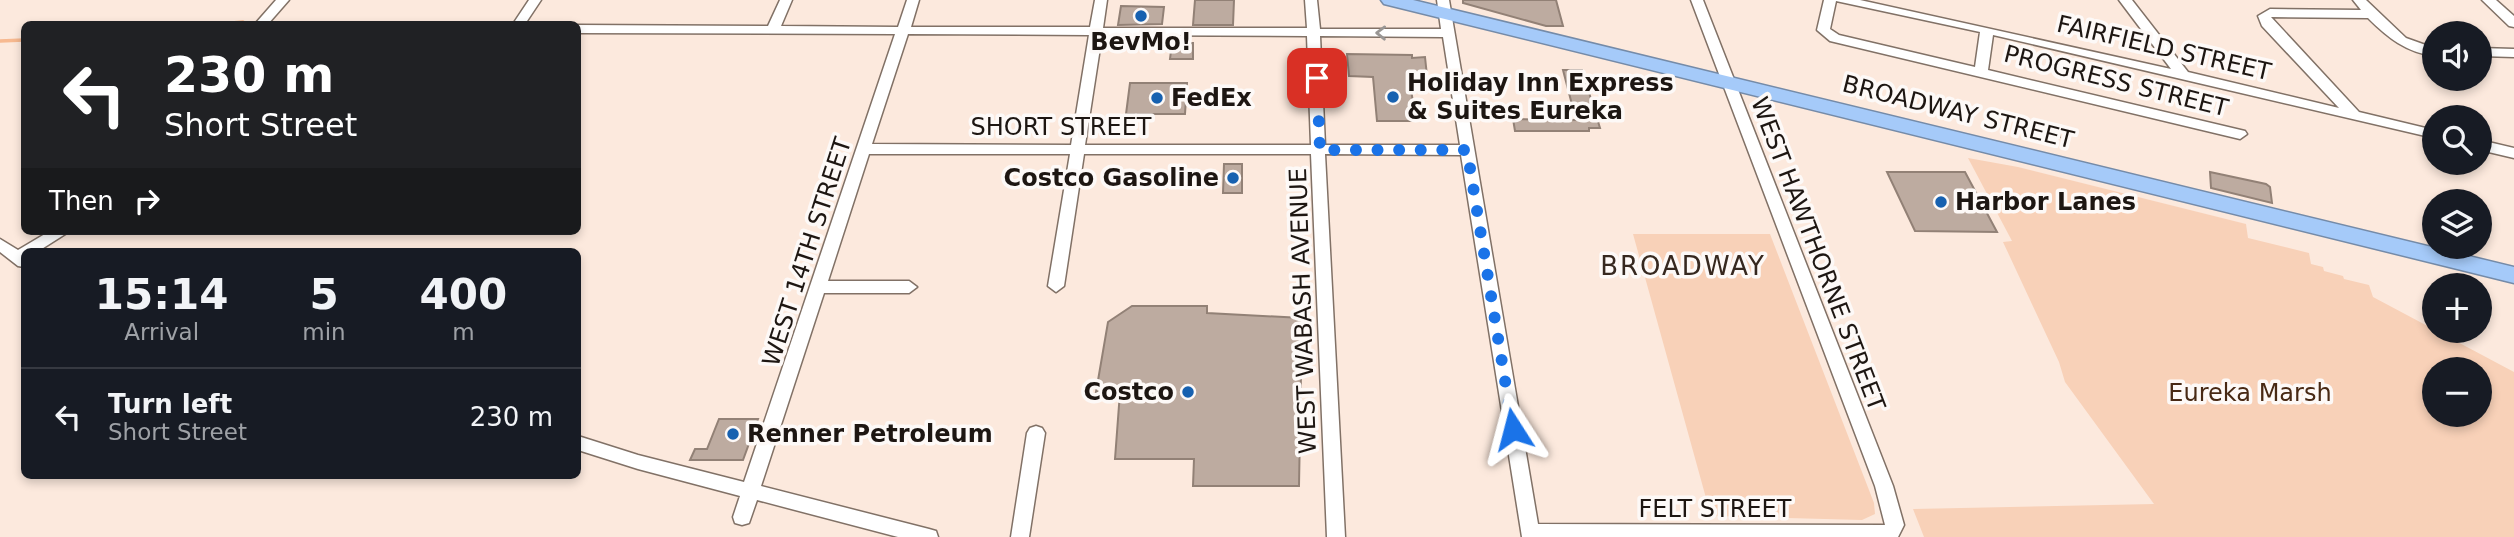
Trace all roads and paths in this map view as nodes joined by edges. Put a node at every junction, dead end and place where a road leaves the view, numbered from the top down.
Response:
1 (283, 0) edge
2 (535, 0) edge
3 (786, 0) edge
4 (913, 0) edge
5 (1101, 0) edge
6 (1311, 0) edge
7 (1390, 0) edge
8 (1697, 0) edge
9 (1830, 0) edge
10 (1842, 0) edge
11 (2125, 0) edge
12 (2359, 0) edge
13 (2488, 0) edge
14 (1887, 4) edge
15 (2373, 14) junction
16 (1445, 16) edge
17 (264, 21) edge
18 (521, 21) edge
19 (2514, 23) edge
20 (581, 29) edge
21 (773, 29) junction
22 (903, 29) junction
23 (1987, 30) junction
24 (1096, 31) junction
25 (1314, 32) junction
26 (2422, 51) edge
27 (2492, 52) edge
28 (2514, 52) edge
29 (1981, 71) junction
30 (2184, 77) junction
31 (1728, 83) junction
32 (2354, 115) junction
33 (2422, 131) edge
34 (2240, 134) dead end
35 (2492, 148) edge
36 (865, 149) junction
37 (1077, 149) junction
38 (1320, 150) junction
39 (1467, 150) junction
40 (2514, 153) edge
41 (56, 235) edge
42 (0, 244) edge
43 (35, 248) edge
44 (21, 255) edge
45 (2514, 275) edge
46 (1056, 286) dead end
47 (820, 287) junction
48 (909, 287) dead end
49 (1036, 433) dead end
50 (581, 444) edge
51 (752, 491) junction
52 (742, 517) dead end
53 (1895, 524) joint
54 (1531, 535) edge
55 (929, 537) edge
56 (1020, 537) edge
57 (1335, 537) edge

1 - 17 street
2 - 18 street
3 - 21 street
4 - 22 street, WEST 14TH STREET
5 - 24 street
6 - 25 street, WEST WABASH AVENUE
7 - 16 highway, BROADWAY STREET
8 - 31 street, WEST HAWTHORNE STREET
9 - 29 street, PROGRESS STREET
10 - 14 street, FAIRFIELD STREET
11 - 30 street
12 - 15 street
13 - 19 street
14 - 23 street, FAIRFIELD STREET
15 - 26 street
15 - 32 street
16 -> 25 street
16 - 31 highway, BROADWAY STREET
16 - 39 street
20 - 21 street
21 - 22 street
22 - 24 street
22 - 36 street, WEST 14TH STREET
23 - 29 street, PROGRESS STREET
23 - 30 street, FAIRFIELD STREET
24 - 25 street
24 - 37 street
25 - 38 street, WEST WABASH AVENUE
27 - 28 street
29 - 34 street, PROGRESS STREET
30 - 32 street, FAIRFIELD STREET
31 - 45 highway, BROADWAY STREET
31 - 53 street, WEST HAWTHORNE STREET
32 - 33 street, FAIRFIELD STREET
35 - 40 street
36 - 37 street, SHORT STREET
36 - 47 street, WEST 14TH STREET
37 - 38 street, SHORT STREET
37 - 46 street
38 - 39 street, SHORT STREET
38 - 57 street, WEST WABASH AVENUE
39 - 54 street
41 - 43 street
42 - 44 street
47 - 48 street
47 - 51 street, WEST 14TH STREET
49 - 56 street
50 - 51 street
51 - 52 street, WEST 14TH STREET
51 - 55 street
53 - 54 street, FELT STREET

